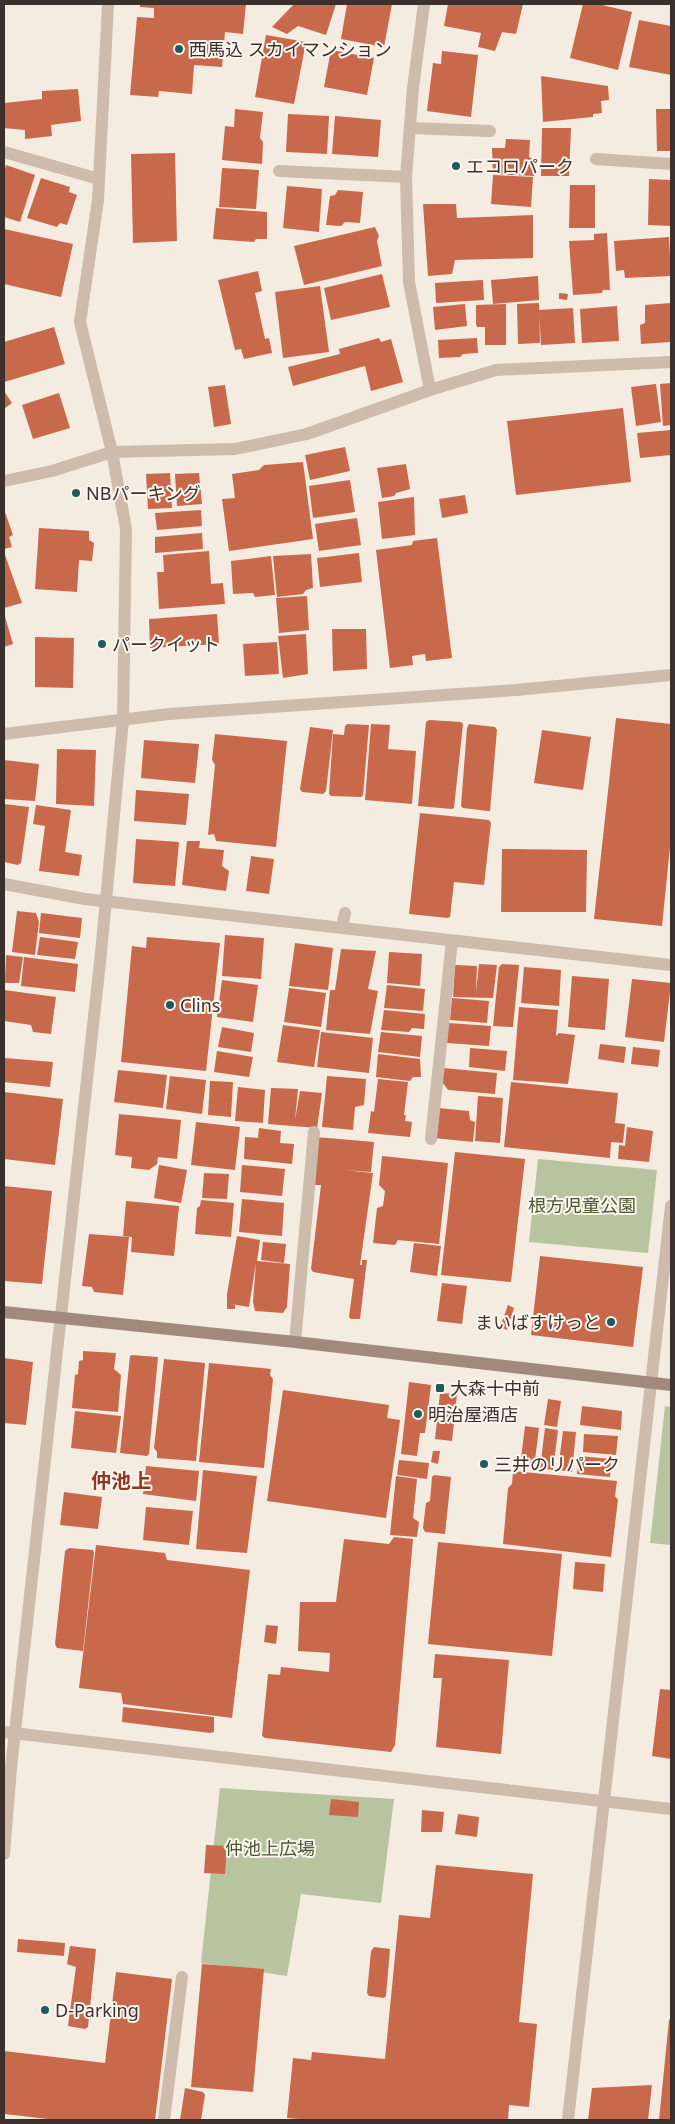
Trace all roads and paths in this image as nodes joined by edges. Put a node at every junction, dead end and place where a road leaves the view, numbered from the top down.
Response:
1 (108, 4) edge
2 (424, 4) edge
3 (410, 128) junction
4 (490, 131) dead end
5 (4, 152) edge
6 (596, 158) dead end
7 (671, 164) edge
8 (279, 171) dead end
9 (406, 177) junction
10 (99, 179) junction
11 (671, 362) edge
12 (430, 390) junction
13 (112, 452) junction
14 (4, 481) edge
15 (671, 675) edge
16 (123, 720) junction
17 (4, 734) edge
18 (4, 884) edge
19 (106, 901) junction
20 (345, 913) dead end
21 (342, 928) junction
22 (452, 941) junction
23 (671, 965) edge
24 (314, 1132) dead end
25 (431, 1139) dead end
26 (671, 1206) edge
27 (4, 1312) edge
28 (60, 1319) junction
29 (295, 1342) junction
30 (651, 1383) junction
31 (671, 1385) edge
32 (10, 1733) edge
33 (604, 1802) junction
34 (671, 1809) edge
35 (4, 1854) edge
36 (182, 1978) dead end
37 (164, 2120) edge
38 (568, 2120) edge

1 - 10 street
2 - 3 street
3 - 4 street
3 - 9 street
5 - 10 street
6 - 7 street
8 - 9 street
9 - 12 street
10 - 13 street
11 - 12 street
12 - 13 street
13 - 14 street
13 - 16 street
15 - 16 street
16 - 17 street
16 - 19 street
18 - 19 street
19 - 21 street
19 - 28 street
20 - 21 street
21 - 22 street
22 - 23 street
22 - 25 street
24 - 29 street
26 - 30 street
27 - 28 street
28 - 29 street
28 - 32 street
29 - 30 street
30 - 31 street
30 - 33 street
32 - 33 street
32 - 35 street
33 - 34 street
33 - 38 street
36 - 37 street

